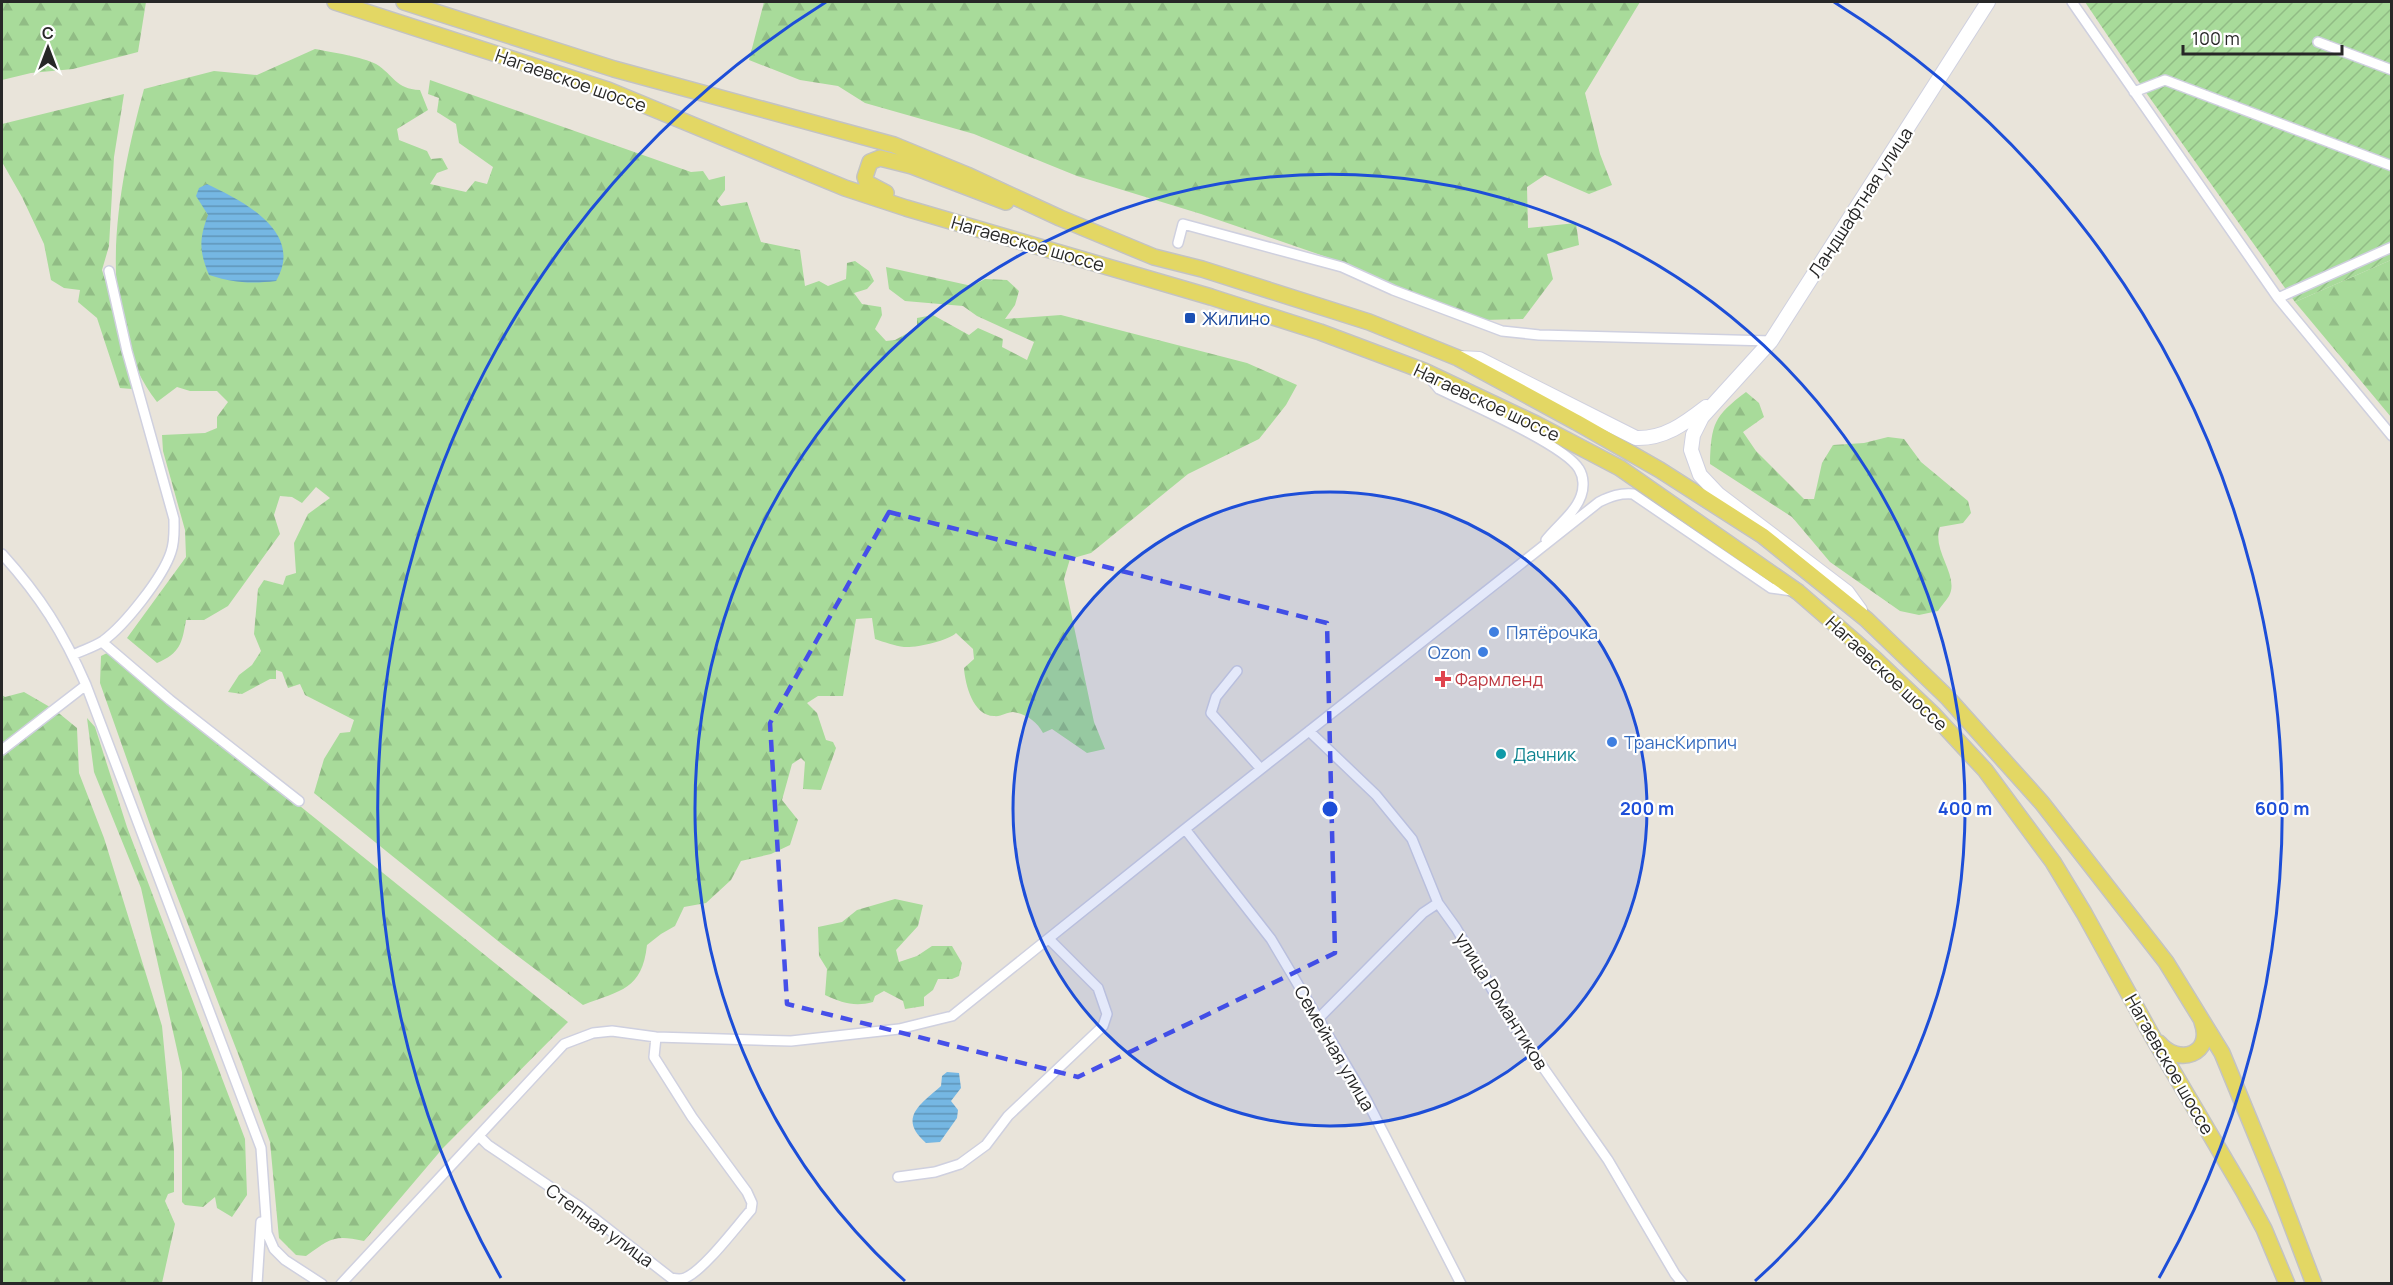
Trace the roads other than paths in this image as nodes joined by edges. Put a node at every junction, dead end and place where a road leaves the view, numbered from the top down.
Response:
1 (334, 2) edge
2 (404, 2) edge
3 (1988, 2) edge
4 (2072, 2) edge
5 (2318, 42) dead end
6 (2391, 70) edge
7 (2134, 92) junction
8 (2391, 166) edge
9 (1060, 218) junction
10 (1178, 243) dead end
11 (2391, 247) edge
12 (1056, 251) junction
13 (109, 271) dead end
14 (2278, 298) junction
15 (1771, 341) junction
16 (1458, 358) junction
17 (1424, 371) junction
18 (1721, 394) junction
19 (2391, 436) edge
20 (1539, 549) junction
21 (2, 554) edge
22 (1797, 592) junction
23 (1866, 619) junction
24 (102, 642) junction
25 (73, 655) junction
26 (1237, 671) dead end
27 (86, 685) junction
28 (1309, 731) junction
29 (2, 750) edge
30 (1261, 769) junction
31 (299, 801) dead end
32 (1185, 829) junction
33 (1438, 903) junction
34 (1049, 939) junction
35 (2197, 1009) junction
36 (1318, 1019) junction
37 (2151, 1034) junction
38 (656, 1037) junction
39 (478, 1136) junction
40 (898, 1177) dead end
41 (263, 1187) junction
42 (257, 1284) edge
43 (322, 1284) edge
44 (341, 1284) edge
45 (1461, 1284) edge
46 (1683, 1284) edge
47 (2287, 1284) edge
48 (2314, 1284) edge

1 - 12 main road, Нагаевское шоссе
2 - 9 main road, Нагаевское шоссе
3 - 15 street, Ландшафтная улица
4 - 7 street
5 - 6 street
7 - 8 street
7 - 14 street
9 - 12 main road
9 - 16 main road, Нагаевское шоссе
10 - 15 street
11 - 14 street
12 - 17 main road, Нагаевское шоссе
13 - 24 street
14 - 19 street
15 - 18 street, Ландшафтная улица
16 - 18 street
16 - 23 main road, Нагаевское шоссе
17 - 20 street
17 - 22 main road, Нагаевское шоссе
18 - 23 street
20 - 22 street
20 - 28 street
21 - 25 street
22 - 37 main road, Нагаевское шоссе
23 - 35 main road, Нагаевское шоссе
24 - 25 street
24 - 31 street
25 - 27 street
26 - 30 street
27 - 29 street
27 - 41 street
28 - 30 street
28 - 33 street, улица Романтиков
30 - 32 street
32 - 34 street
32 - 36 street, Семейная улица
33 - 36 street
33 - 46 street, улица Романтиков
34 - 38 street
34 - 40 street
35 - 37 main road
35 - 48 main road, Нагаевское шоссе
36 - 45 street, Семейная улица
37 - 47 main road, Нагаевское шоссе
38 - 39 street
38 - 39 street, Степная улица
39 - 44 street
41 - 42 street
41 - 43 street

